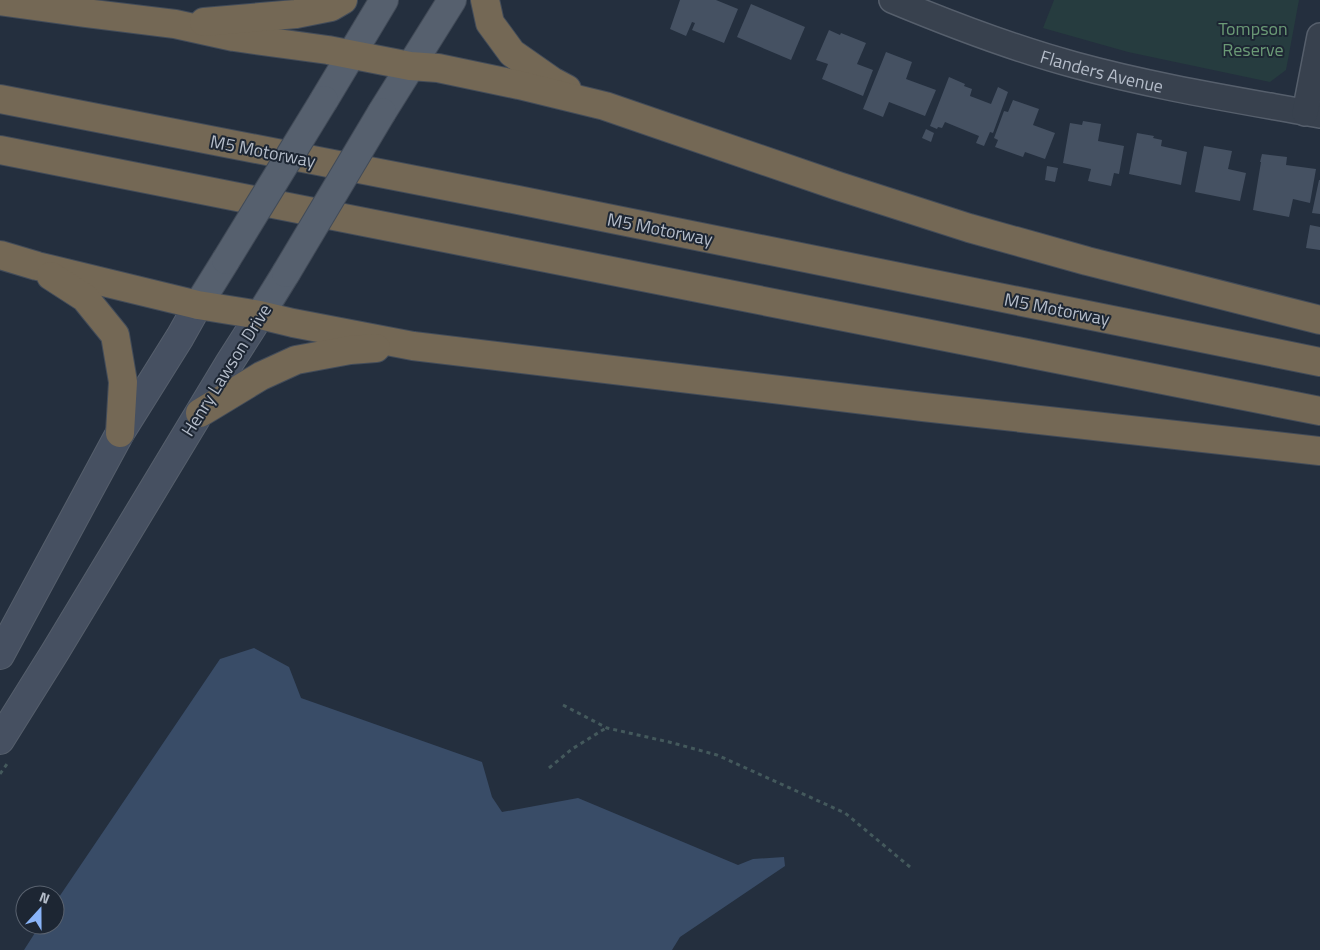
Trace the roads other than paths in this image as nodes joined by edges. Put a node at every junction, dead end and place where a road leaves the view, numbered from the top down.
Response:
1 (343, 0) edge
2 (384, 0) edge
3 (452, 0) edge
4 (484, 0) edge
5 (895, 0) edge
6 (0, 1) edge
7 (175, 24) junction
8 (1320, 36) edge
9 (351, 55) junction
10 (410, 66) junction
11 (0, 99) edge
12 (605, 106) junction
13 (1313, 114) edge
14 (0, 150) edge
15 (0, 255) edge
16 (37, 266) junction
17 (198, 305) junction
18 (260, 315) junction
19 (1320, 320) edge
20 (412, 346) junction
21 (1320, 362) edge
22 (1320, 411) edge
23 (200, 413) junction
24 (120, 433) junction
25 (1320, 451) edge
26 (0, 655) edge
27 (0, 740) edge

1 - 7 highway
2 - 9 main road
3 - 10 main road, Henry Lawson Drive
4 - 12 highway
5 - 13 street, Flanders Avenue
6 - 7 highway
7 - 9 highway
8 - 13 street
9 - 10 highway
9 - 17 main road, bridge
10 - 12 highway
10 - 18 main road, Henry Lawson Drive, bridge
11 - 21 highway, M5 Motorway
12 - 19 highway
14 - 22 highway
15 - 16 highway
16 - 17 highway
16 - 24 highway
17 - 18 highway
17 - 24 main road
18 - 20 highway
18 - 23 main road, Henry Lawson Drive
20 - 23 highway
20 - 25 highway
23 - 27 main road, Henry Lawson Drive
24 - 26 main road

